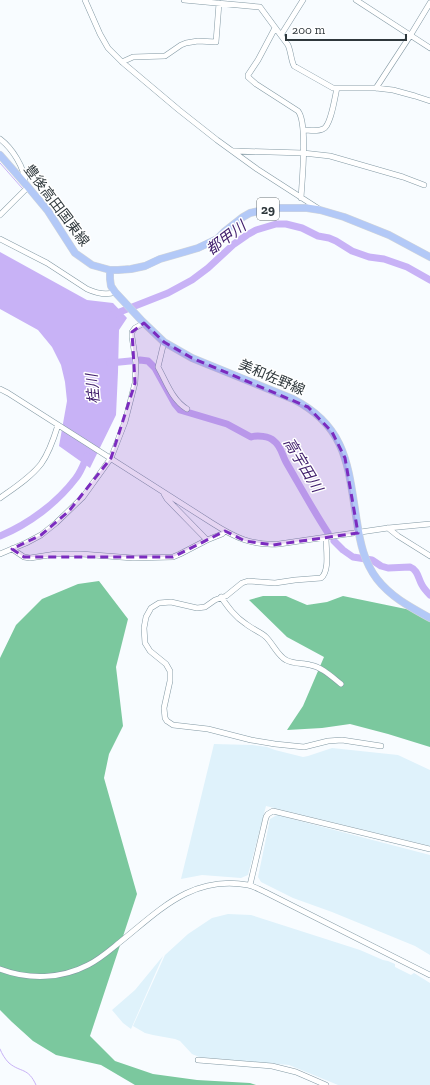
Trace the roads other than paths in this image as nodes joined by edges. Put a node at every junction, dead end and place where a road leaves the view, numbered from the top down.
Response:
1 (85, 0) edge
2 (184, 0) edge
3 (303, 0) edge
4 (356, 0) edge
5 (219, 3) junction
6 (430, 3) edge
7 (275, 28) junction
8 (281, 36) junction
9 (410, 36) junction
10 (430, 48) edge
11 (122, 62) junction
12 (337, 88) junction
13 (376, 88) junction
14 (430, 101) edge
15 (303, 130) junction
16 (0, 139) edge
17 (232, 151) junction
18 (303, 153) junction
19 (0, 155) edge
20 (27, 185) junction
21 (424, 185) dead end
22 (301, 198) junction
23 (320, 210) junction
24 (0, 215) edge
25 (0, 238) edge
26 (430, 257) edge
27 (110, 270) junction
28 (117, 295) junction
29 (143, 322) junction
30 (164, 342) junction
31 (0, 389) edge
32 (187, 409) dead end
33 (59, 425) junction
34 (109, 457) junction
35 (164, 492) junction
36 (0, 498) edge
37 (430, 524) edge
38 (388, 528) junction
39 (225, 531) junction
40 (358, 533) junction
41 (326, 538) junction
42 (207, 540) junction
43 (12, 549) junction
44 (0, 554) edge
45 (430, 556) edge
46 (221, 597) junction
47 (430, 618) edge
48 (341, 684) dead end
49 (381, 746) dead end
50 (430, 849) edge
51 (250, 886) junction
52 (0, 969) edge
53 (430, 975) edge
54 (198, 1060) dead end
55 (326, 1085) edge

1 - 11 street
2 - 5 street
3 - 8 street
4 - 9 street
5 - 7 street
5 - 11 street
6 - 9 street
7 - 8 street
7 - 15 street
8 - 12 street
9 - 10 street
9 - 13 street
11 - 17 street
12 - 13 street
12 - 15 street
13 - 14 street
15 - 18 street
16 - 20 street
17 - 18 street
17 - 22 street
18 - 21 street
18 - 22 street
19 - 20 main road, 豊後高田国東線 / 29
20 - 24 street
20 - 27 main road, 豊後高田国東線 / 29
22 - 23 street
23 - 26 main road, 豊後高田国東線 / 29
23 - 27 main road, 豊後高田国東線 / 29
25 - 28 street
27 - 28 main road
28 - 29 main road, 美和佐野線
29 - 30 main road, 美和佐野線
29 - 34 street
30 - 32 street
30 - 40 main road, 美和佐野線
31 - 33 street
33 - 34 street
33 - 36 street
34 - 35 street
34 - 43 street
35 - 39 street
35 - 42 street
37 - 38 street
38 - 40 street
38 - 45 street
39 - 41 street
39 - 42 street
40 - 41 street
40 - 47 main road, 美和佐野線
41 - 46 street
42 - 43 street
43 - 44 street
46 - 48 street
46 - 49 street
50 - 51 street
51 - 52 street
51 - 53 street
54 - 55 street

